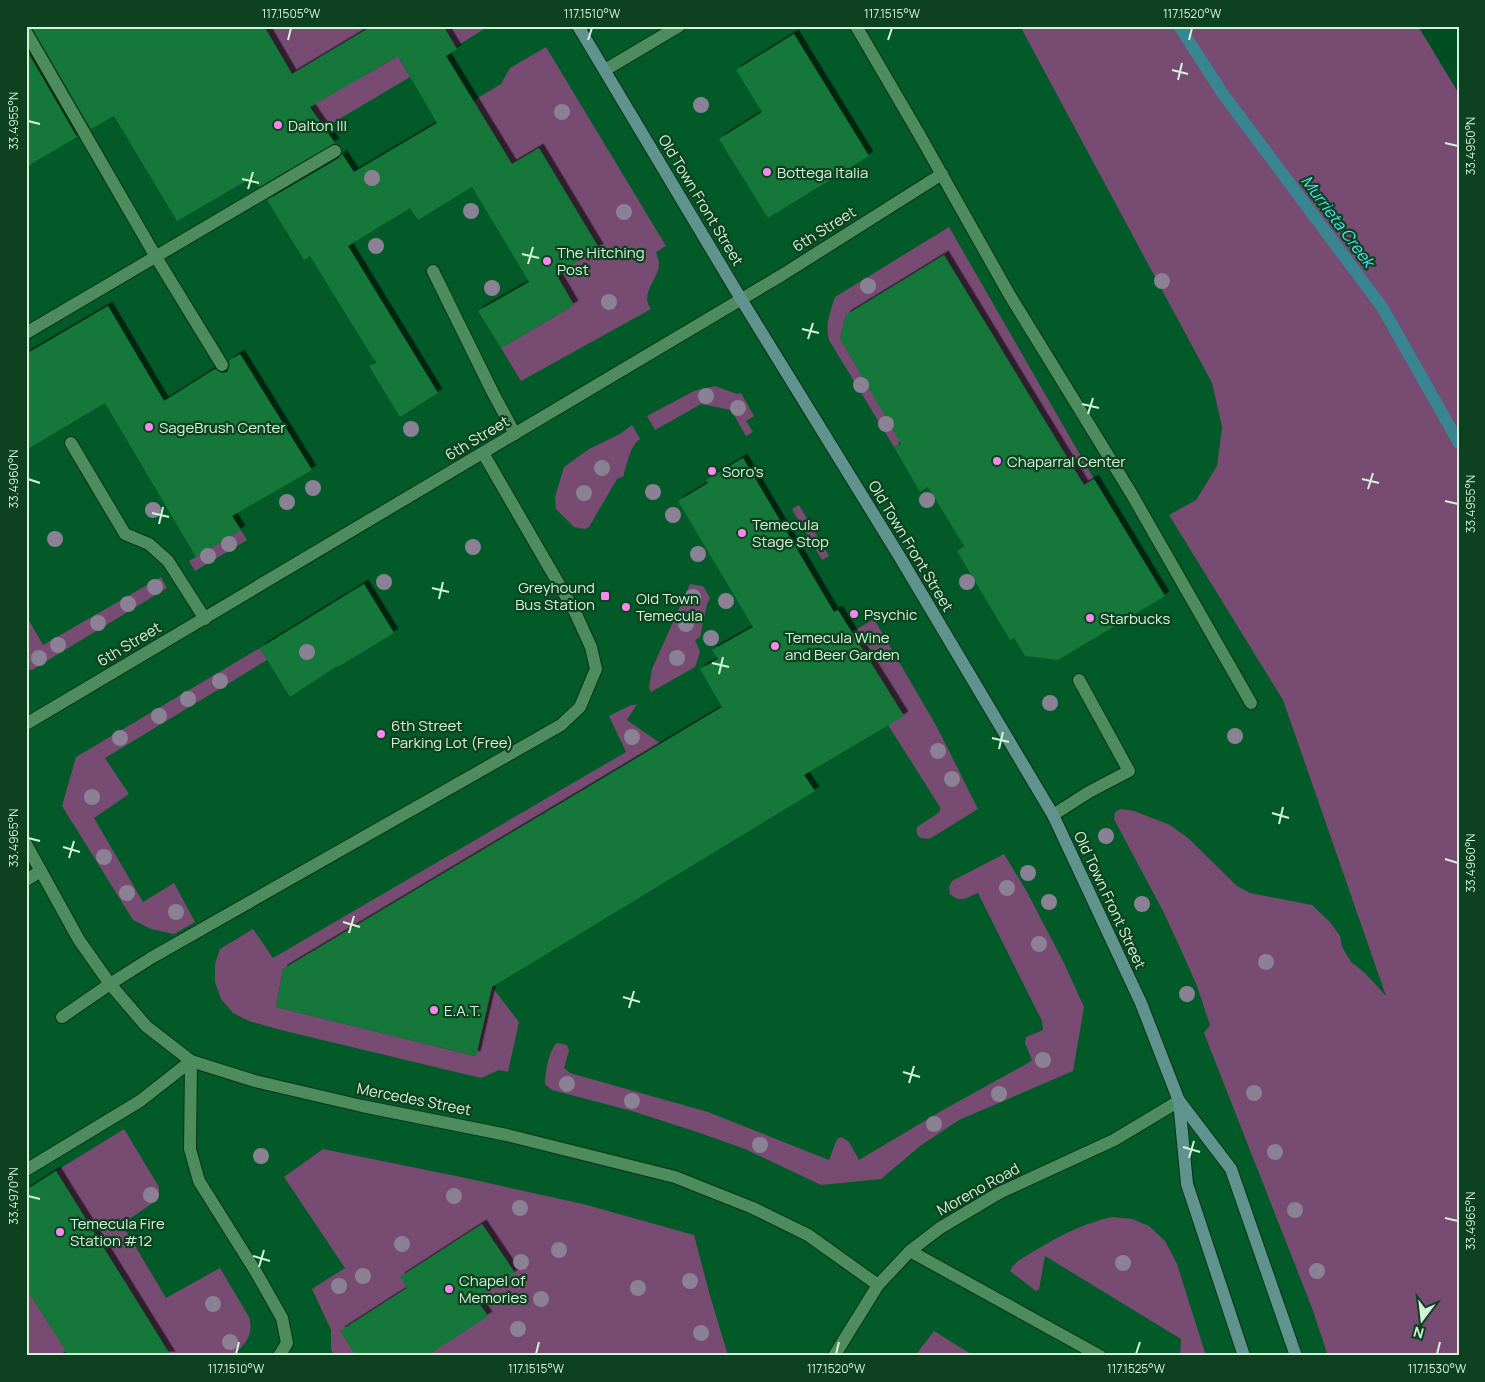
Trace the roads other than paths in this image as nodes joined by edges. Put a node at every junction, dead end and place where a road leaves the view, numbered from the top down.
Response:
1 (578, 26) edge
2 (680, 26) edge
3 (856, 26) edge
4 (26, 32) edge
5 (605, 70) junction
6 (335, 150) dead end
7 (942, 174) junction
8 (156, 256) junction
9 (433, 272) dead end
10 (741, 299) junction
11 (26, 333) edge
12 (222, 365) dead end
13 (515, 434) junction
14 (71, 443) dead end
15 (483, 453) junction
16 (204, 618) junction
17 (1079, 680) dead end
18 (1251, 703) dead end
19 (26, 724) edge
20 (1053, 815) junction
21 (26, 844) edge
22 (41, 871) junction
23 (26, 880) edge
24 (110, 984) junction
25 (62, 1017) dead end
26 (191, 1061) junction
27 (1179, 1101) junction
28 (26, 1170) edge
29 (910, 1251) junction
30 (878, 1285) junction
31 (279, 1356) edge
32 (834, 1356) edge
33 (1100, 1356) edge
34 (1244, 1356) edge
35 (1296, 1356) edge

1 - 5 main road, Old Town Front Street
2 - 5 street
3 - 7 street
4 - 8 street
5 - 10 main road, Old Town Front Street
6 - 8 street
7 - 10 street, 6th Street
7 - 18 street
8 - 11 street
8 - 12 street
9 - 13 street
10 - 13 street, 6th Street
10 - 20 main road, Old Town Front Street
13 - 15 street, 6th Street
14 - 16 street
15 - 16 street, 6th Street
15 - 24 street
16 - 19 street, 6th Street
17 - 20 street
20 - 27 main road, Old Town Front Street
21 - 22 street, Mercedes Street
22 - 23 street
22 - 24 street, Mercedes Street
24 - 25 street
24 - 26 street, Mercedes Street
26 - 28 street
26 - 30 street, Mercedes Street
26 - 31 street
27 - 29 street, Moreno Road
27 - 34 main road, Old Town Front Street
27 - 35 main road, Old Town Front Street
29 - 30 street, Moreno Road
29 - 33 street
30 - 32 street, Moreno Road

